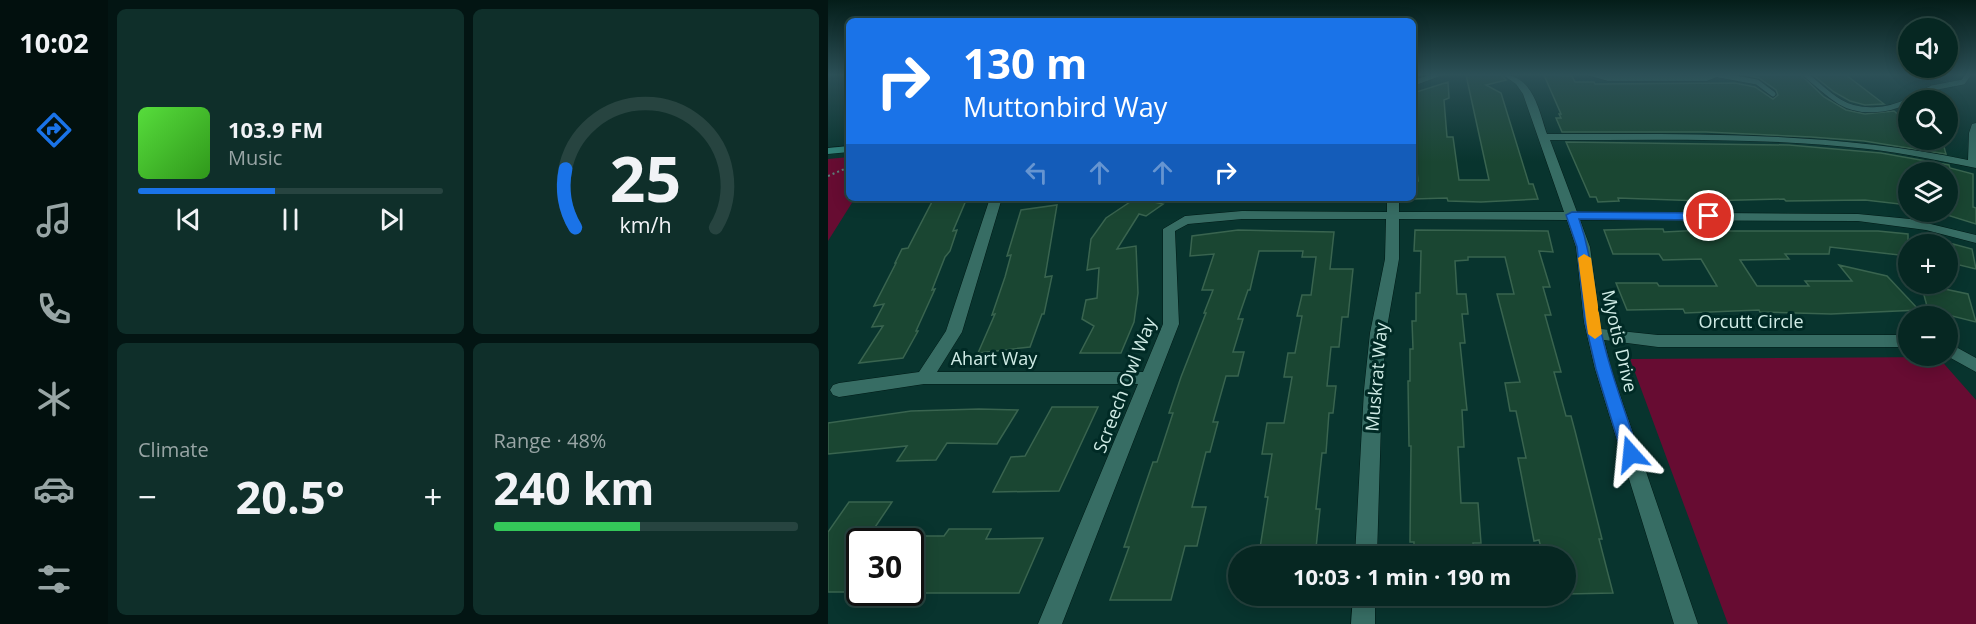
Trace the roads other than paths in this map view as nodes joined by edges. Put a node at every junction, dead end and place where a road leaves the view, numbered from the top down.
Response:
1 (1532, 104) edge
2 (1845, 104) edge
3 (1898, 106) edge
4 (1976, 126) edge
5 (1544, 137) junction
6 (846, 149) edge
7 (828, 152) edge
8 (1975, 165) edge
9 (995, 201) edge
10 (1393, 201) edge
11 (1393, 215) junction
12 (1572, 215) junction
13 (1976, 239) edge
14 (1595, 334) junction
15 (1898, 341) edge
16 (1958, 355) edge
17 (1976, 366) edge
18 (924, 378) junction
19 (1149, 378) junction
20 (839, 390) dead end
21 (1366, 546) edge
22 (1364, 606) edge
23 (1050, 624) edge
24 (1363, 624) edge
25 (1686, 624) edge

1 - 5 street, Myotis Drive
2 - 3 lane
4 - 8 street
5 - 8 street
5 - 12 street, Myotis Drive
6 - 7 street
9 - 18 street
10 - 11 street, Muskrat Way
11 - 12 street, Screech Owl Way
11 - 19 street, Screech Owl Way
11 - 21 street, Muskrat Way
12 - 13 street, Screech Owl Way
12 - 14 street, Myotis Drive
14 - 15 street, Orcutt Circle
14 - 25 street, Myotis Drive
16 - 17 street
18 - 19 street, Ahart Way
18 - 20 street, Ahart Way
19 - 23 street, Screech Owl Way
22 - 24 street

